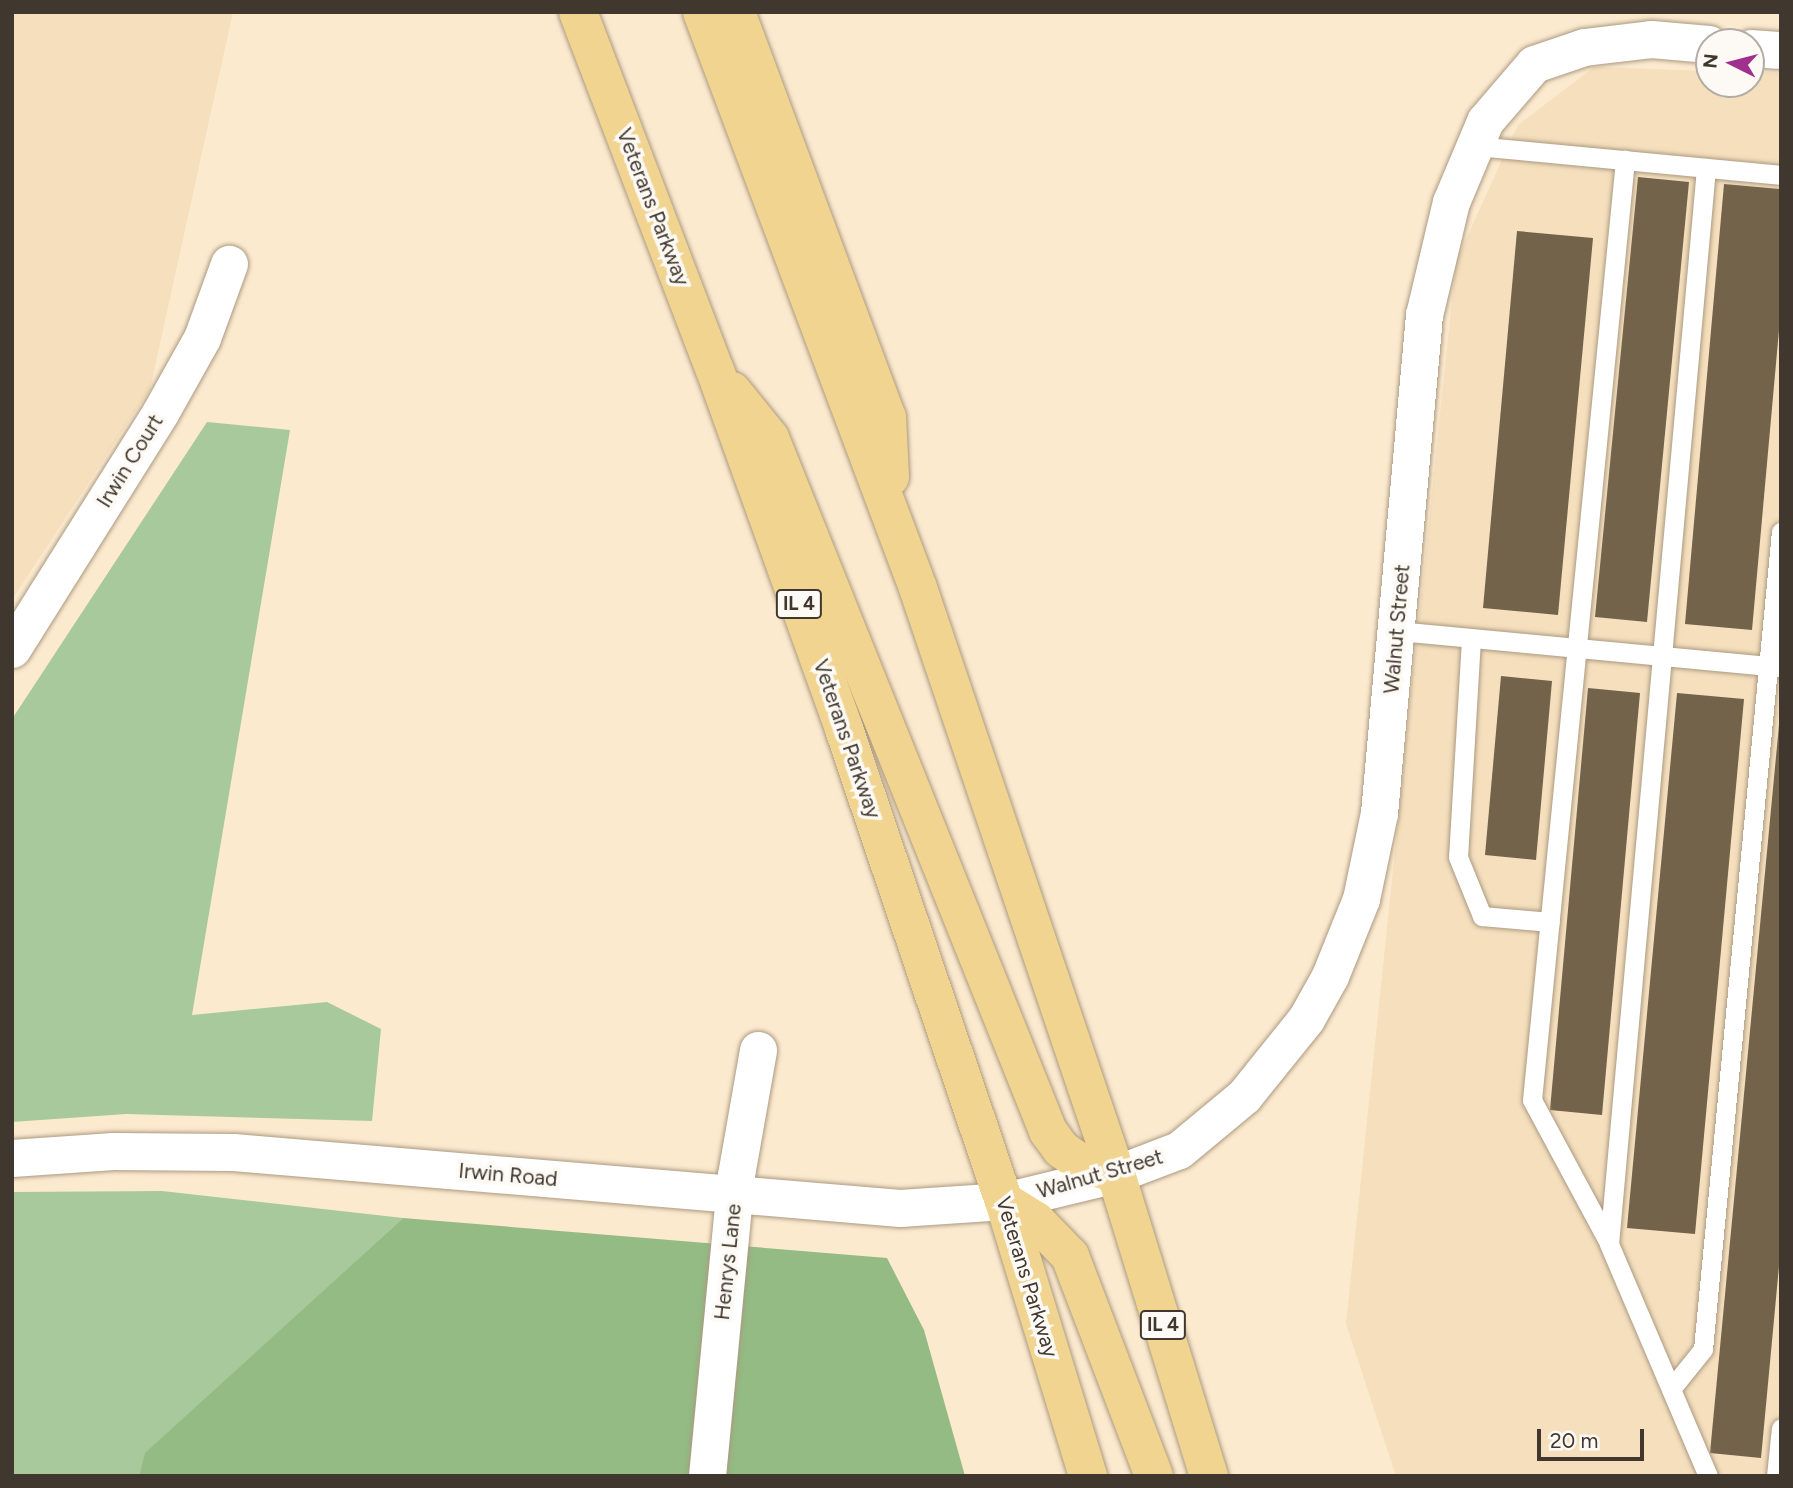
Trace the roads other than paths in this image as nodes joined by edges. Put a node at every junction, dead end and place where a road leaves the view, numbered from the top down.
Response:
1 (702, 12) edge
2 (736, 12) edge
3 (579, 17) edge
4 (1695, 43) edge
5 (1476, 146) junction
6 (1625, 160) junction
7 (1706, 168) junction
8 (1781, 175) edge
9 (229, 264) dead end
10 (715, 370) junction
11 (891, 514) junction
12 (1781, 532) edge
13 (1398, 631) junction
14 (1471, 639) junction
15 (12, 649) edge
16 (1575, 650) junction
17 (1660, 657) junction
18 (1775, 667) edge
19 (1550, 922) junction
20 (758, 1050) dead end
21 (12, 1158) edge
22 (1116, 1174) junction
23 (735, 1196) junction
24 (1004, 1201) junction
25 (1609, 1244) junction
26 (1671, 1389) junction
27 (1781, 1428) edge
28 (707, 1476) edge
29 (1088, 1476) edge
30 (1154, 1476) edge
31 (1209, 1476) edge
32 (1708, 1476) edge
33 (1776, 1476) edge

1 - 11 highway, IL 4
2 - 11 highway
3 - 10 highway, Veterans Parkway / IL 4
4 - 5 street, Walnut Street
5 - 6 lane
5 - 13 street, Walnut Street
6 - 7 lane
6 - 16 lane
7 - 8 lane
7 - 17 lane
9 - 15 street, Irwin Court
10 - 22 highway
10 - 24 highway, Veterans Parkway / IL 4
11 - 22 highway, IL 4
12 - 18 lane
13 - 14 lane
13 - 22 street, Walnut Street
14 - 16 lane
14 - 19 lane
16 - 17 lane
16 - 19 lane
17 - 18 lane
17 - 25 lane
18 - 26 lane
19 - 25 lane
20 - 23 street, Henrys Lane
21 - 23 street, Irwin Road
22 - 24 street, Walnut Street
22 - 31 highway, IL 4
23 - 24 street, Irwin Road
23 - 28 street, Henrys Lane
24 - 29 highway, Veterans Parkway / IL 4
24 - 30 highway
25 - 26 lane
26 - 32 lane
27 - 33 lane

